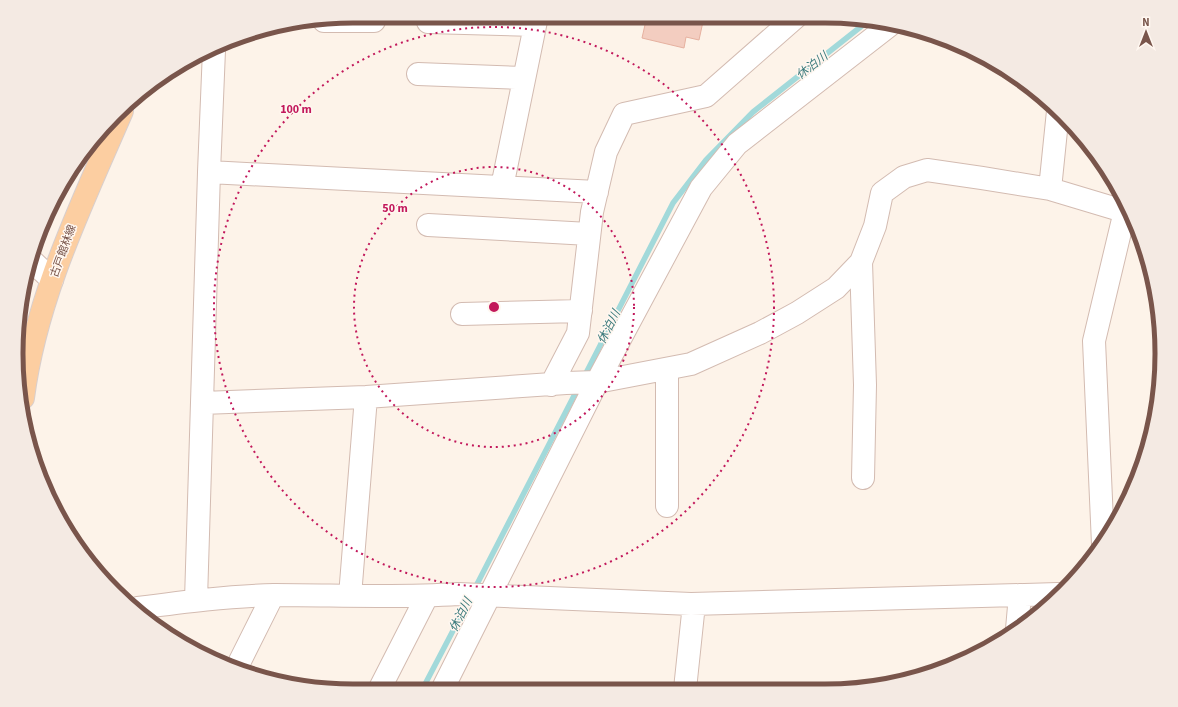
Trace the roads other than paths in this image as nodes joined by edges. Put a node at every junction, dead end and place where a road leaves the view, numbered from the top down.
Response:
1 (535, 23) edge
2 (789, 23) edge
3 (886, 28) edge
4 (214, 54) edge
5 (418, 74) dead end
6 (524, 78) junction
7 (1057, 119) edge
8 (116, 124) edge
9 (209, 172) junction
10 (502, 187) junction
11 (1050, 189) junction
12 (597, 192) junction
13 (1123, 210) edge
14 (1126, 219) edge
15 (428, 226) dead end
16 (590, 234) junction
17 (861, 262) junction
18 (35, 264) edge
19 (52, 280) junction
20 (581, 311) junction
21 (462, 314) dead end
22 (667, 369) junction
23 (597, 382) junction
24 (25, 384) edge
25 (559, 384) junction
26 (366, 397) junction
27 (202, 402) junction
28 (863, 478) dead end
29 (667, 506) dead end
30 (1102, 532) edge
31 (1050, 594) edge
32 (273, 595) junction
33 (488, 595) junction
34 (1020, 595) junction
35 (350, 596) junction
36 (427, 596) junction
37 (196, 600) junction
38 (694, 604) junction
39 (142, 607) edge
40 (1018, 622) edge
41 (239, 663) edge
42 (382, 684) edge
43 (445, 684) edge
44 (686, 684) edge

1 - 6 street
2 - 12 street
3 - 23 street
4 - 9 street
5 - 6 street
6 - 10 street
7 - 11 street
8 - 19 main road, 古戸館林線
9 - 10 street
9 - 27 street
10 - 12 street
11 - 13 street
11 - 17 street
12 - 16 street
14 - 30 street
15 - 16 street
16 - 20 street
17 - 22 street
17 - 28 street
18 - 19 street
19 - 24 main road, 古戸館林線
20 - 21 street
20 - 25 street
22 - 23 street
22 - 29 street
23 - 25 street
23 - 33 street
25 - 26 street
26 - 27 street
26 - 35 street
27 - 37 street
31 - 34 street
32 - 35 street
32 - 37 street
32 - 41 street
33 - 36 street
33 - 38 street
33 - 43 street
34 - 38 street
34 - 40 street
35 - 36 street
36 - 42 street
37 - 39 street
38 - 44 street

